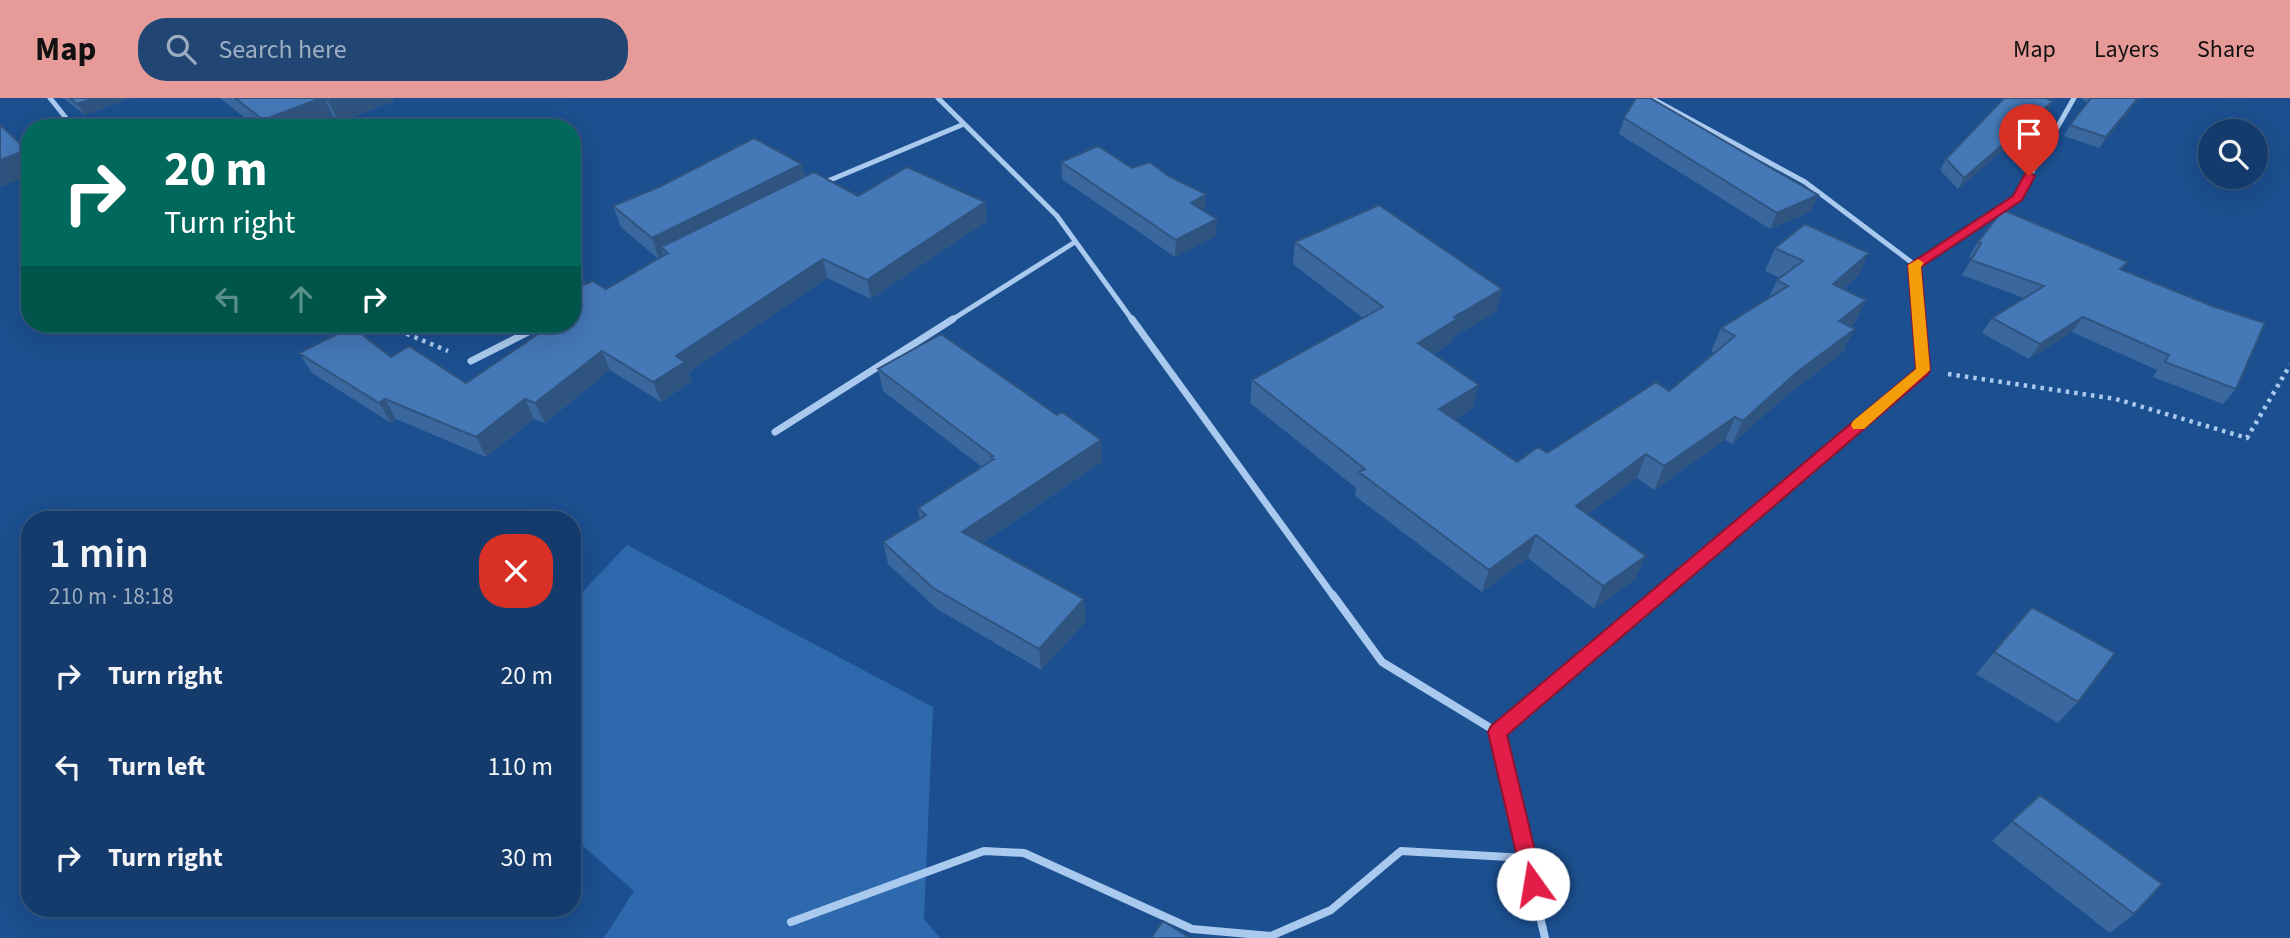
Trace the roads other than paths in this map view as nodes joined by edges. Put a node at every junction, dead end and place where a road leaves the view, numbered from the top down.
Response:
1 (50, 98) edge
2 (938, 98) edge
3 (1651, 98) edge
4 (2074, 98) edge
5 (68, 119) edge
6 (964, 124) junction
7 (821, 184) edge
8 (1076, 242) junction
9 (1914, 265) junction
10 (526, 333) edge
11 (471, 361) road end
12 (775, 432) dead end
13 (1497, 732) junction
14 (1527, 858) junction
15 (791, 922) dead end
16 (1545, 938) edge

1 - 5 street
2 - 6 street
3 - 9 street
4 - 9 street
6 - 7 street
6 - 8 street
8 - 12 street
8 - 13 street
9 - 13 street
10 - 11 street
13 - 14 street
14 - 15 street
14 - 16 street

